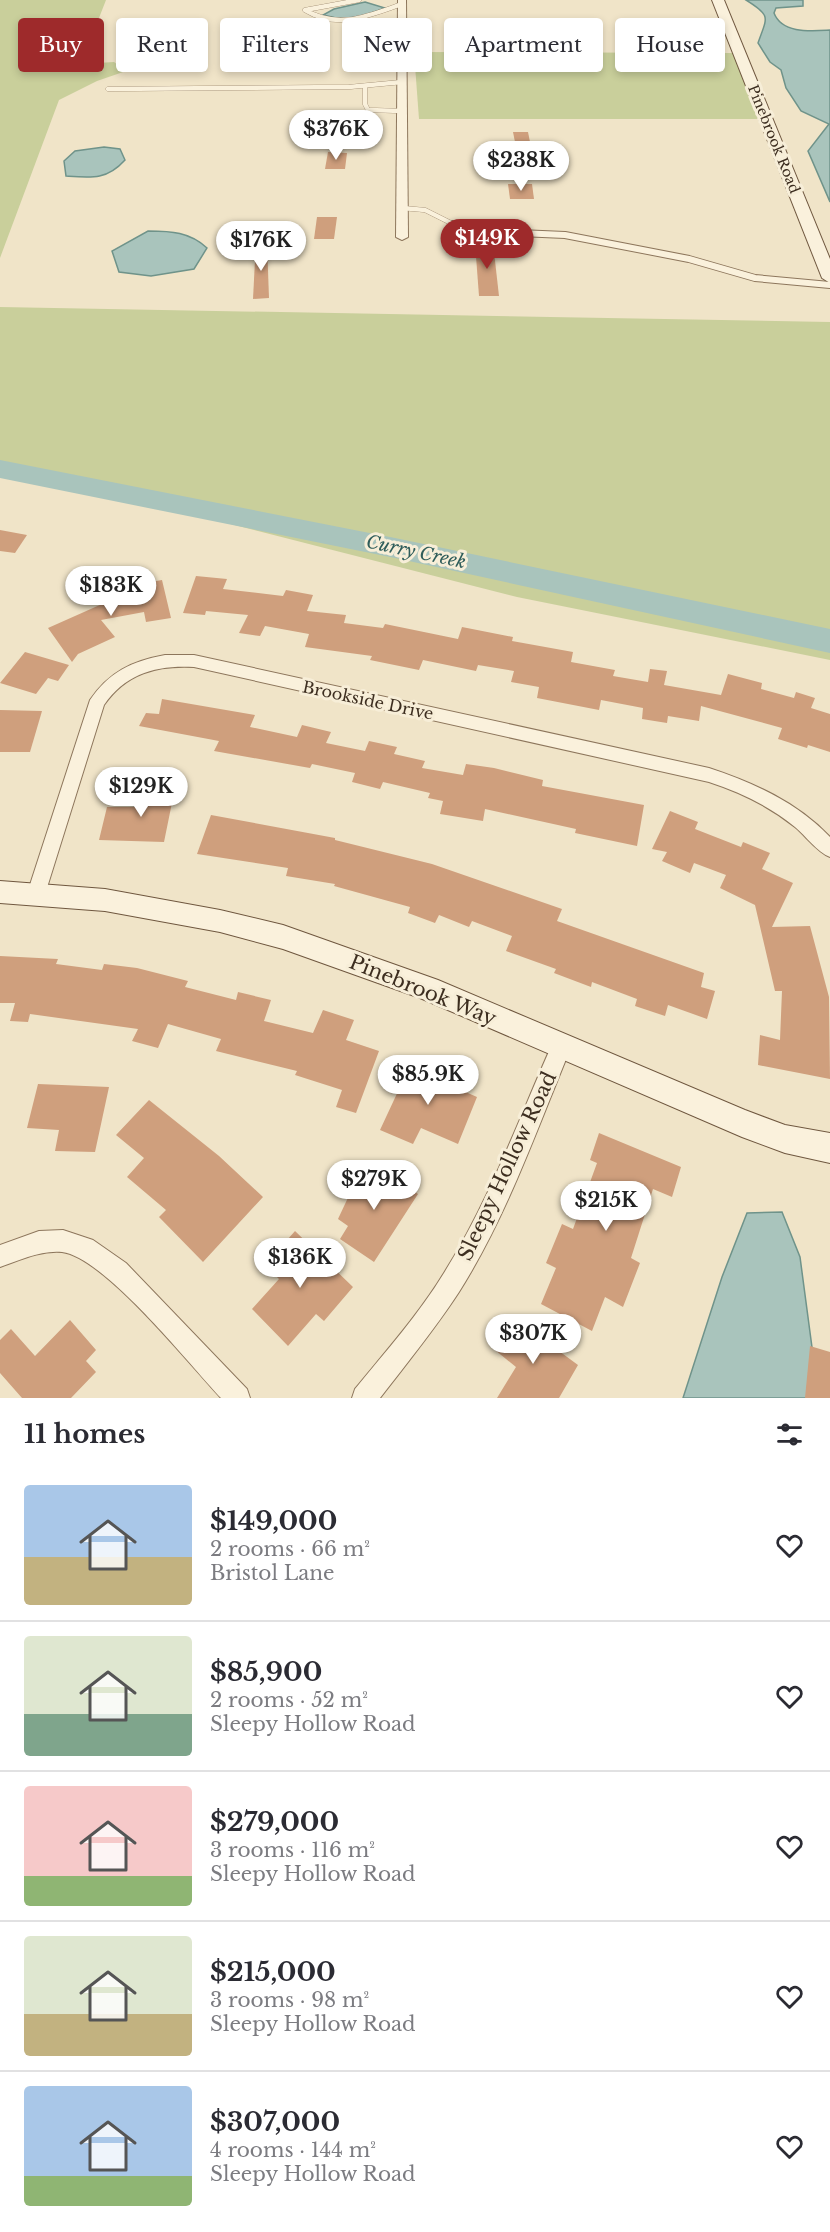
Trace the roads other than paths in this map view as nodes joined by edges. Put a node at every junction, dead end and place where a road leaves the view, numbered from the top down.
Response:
1 (359, 0) edge
2 (718, 0) edge
3 (402, 2) edge
4 (402, 82) junction
5 (365, 86) junction
6 (108, 88) dead end
7 (402, 111) junction
8 (402, 208) junction
9 (402, 237) dead end
10 (830, 278) edge
11 (830, 285) edge
12 (830, 849) edge
13 (0, 892) edge
14 (36, 894) junction
15 (561, 1047) junction
16 (830, 1148) edge
17 (0, 1256) edge
18 (238, 1398) edge
19 (364, 1398) edge

1 - 3 lane
2 - 10 street, Pinebrook Road
3 - 4 street
4 - 5 lane
4 - 7 street
5 - 6 lane
5 - 7 lane
7 - 8 street
8 - 9 street
8 - 11 lane
12 - 14 street, Brookside Drive
13 - 14 street, Pinebrook Way
14 - 15 street, Pinebrook Way
15 - 16 street, Pinebrook Way
15 - 19 street, Sleepy Hollow Road
17 - 18 street

